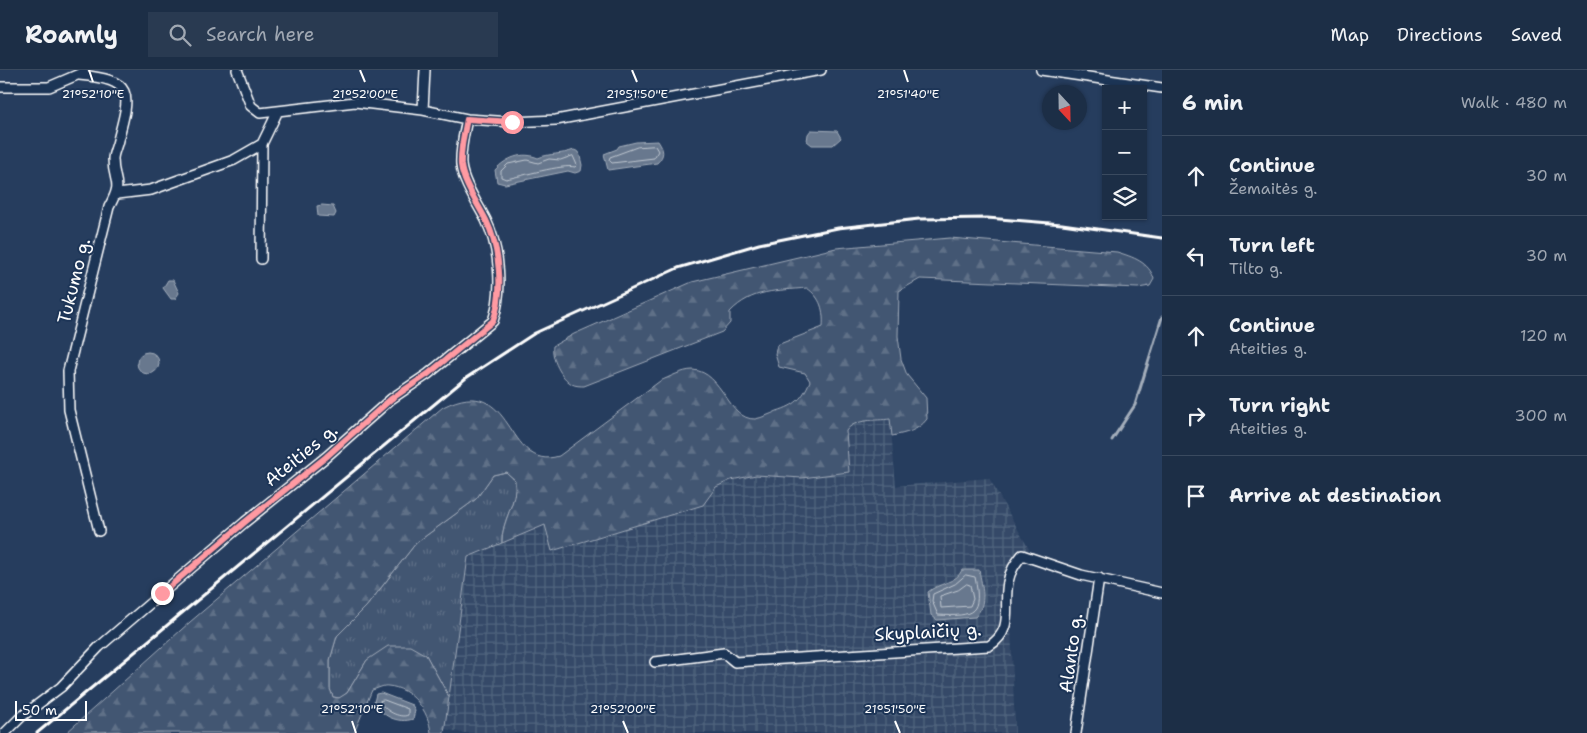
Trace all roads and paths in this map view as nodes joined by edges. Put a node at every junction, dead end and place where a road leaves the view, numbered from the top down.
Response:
1 (88, 70) edge
2 (237, 70) edge
3 (426, 70) edge
4 (821, 70) edge
5 (1041, 70) edge
6 (79, 75) junction
7 (0, 87) edge
8 (1162, 88) edge
9 (423, 110) junction
10 (278, 111) junction
11 (467, 119) junction
12 (262, 144) junction
13 (116, 194) junction
14 (262, 259) dead end
15 (99, 530) dead end
16 (1099, 578) junction
17 (1162, 593) edge
18 (655, 662) dead end
19 (5, 733) edge
20 (1076, 733) edge

1 - 6 street
2 - 10 street
3 - 9 street
4 - 11 street
5 - 8 street
6 - 7 street
6 - 13 street, Tukumo g.
9 - 10 street
9 - 11 street
10 - 12 street
11 - 19 street, Ateities g.
12 - 13 street
12 - 14 street
13 - 15 street, Tukumo g.
16 - 17 street, Skyplaičių g.
16 - 18 street, Skyplaičių g.
16 - 20 street, Alanto g.

